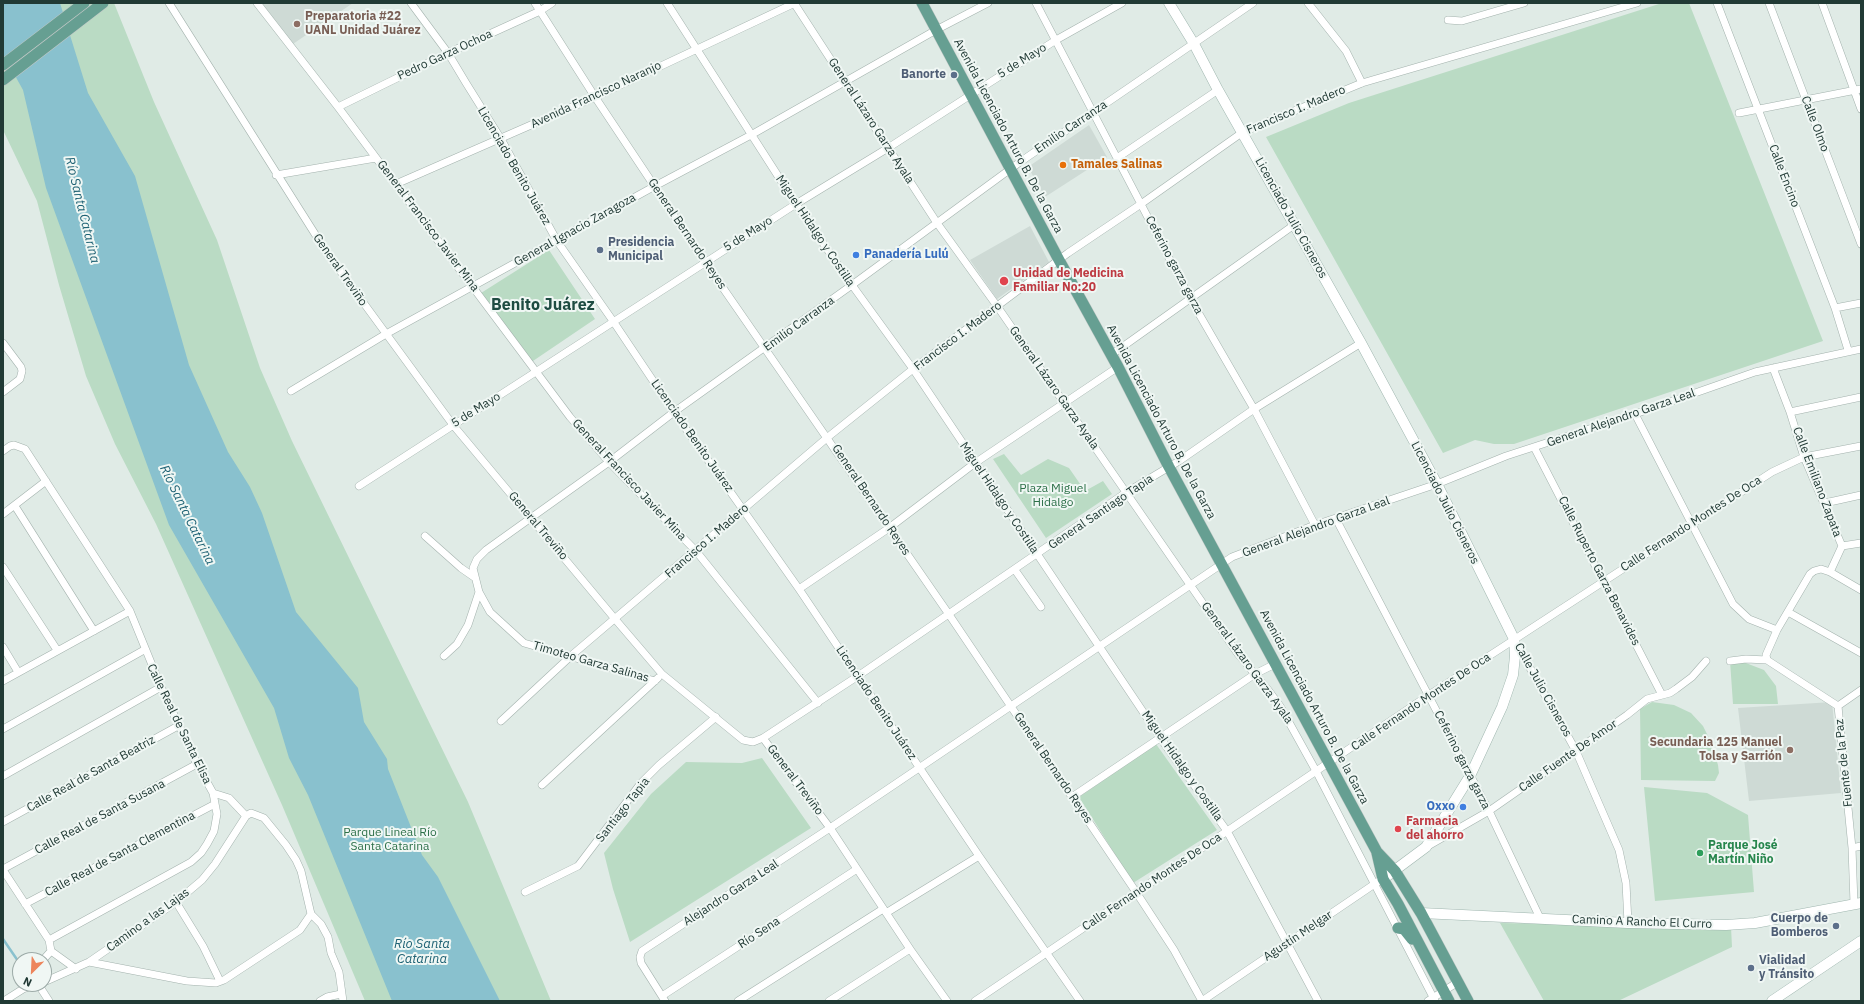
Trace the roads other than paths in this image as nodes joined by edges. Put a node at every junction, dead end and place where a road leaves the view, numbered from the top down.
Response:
1 (84, 3) edge
2 (103, 3) edge
3 (257, 3) edge
4 (411, 3) edge
5 (535, 3) edge
6 (552, 3) edge
7 (666, 3) edge
8 (794, 3) edge
9 (922, 3) edge
10 (988, 3) edge
11 (1036, 3) edge
12 (1122, 3) edge
13 (1169, 3) edge
14 (1253, 3) edge
15 (1308, 3) edge
16 (1524, 3) edge
17 (1637, 3) edge
18 (1717, 3) edge
19 (1769, 3) edge
20 (1822, 3) edge
21 (169, 4) edge
22 (540, 11) junction
23 (1448, 20) dead end
24 (936, 30) junction
25 (1056, 40) junction
26 (1194, 44) junction
27 (695, 49) junction
28 (448, 53) junction
29 (3, 65) edge
30 (3, 80) edge
31 (845, 83) junction
32 (1362, 83) junction
33 (1218, 90) junction
34 (1858, 90) edge
35 (970, 94) junction
36 (595, 97) junction
37 (1806, 100) junction
38 (338, 107) junction
39 (1758, 109) junction
40 (1861, 109) edge
41 (1093, 113) junction
42 (1739, 113) dead end
43 (1243, 132) junction
44 (751, 136) junction
45 (501, 139) junction
46 (888, 148) junction
47 (376, 158) junction
48 (1117, 158) junction
49 (1010, 169) junction
50 (276, 175) junction
51 (396, 184) junction
52 (655, 186) junction
53 (796, 204) junction
54 (1141, 204) junction
55 (937, 222) junction
56 (1294, 225) junction
57 (557, 241) junction
58 (1861, 244) edge
59 (1059, 260) junction
60 (705, 262) junction
61 (473, 286) junction
62 (852, 286) junction
63 (1191, 300) junction
64 (1861, 304) edge
65 (997, 306) junction
66 (1835, 308) junction
67 (614, 321) junction
68 (386, 334) junction
69 (1361, 343) junction
70 (3, 344) edge
71 (766, 348) junction
72 (1861, 349) edge
73 (1848, 350) junction
74 (1111, 356) junction
75 (1118, 367) junction
76 (1773, 368) junction
77 (913, 369) junction
78 (535, 372) junction
79 (291, 391) dead end
80 (3, 392) edge
81 (1861, 397) edge
82 (1064, 402) junction
83 (1254, 409) junction
84 (674, 412) junction
85 (1790, 412) junction
86 (1635, 414) junction
87 (453, 425) junction
88 (828, 437) junction
89 (1861, 446) edge
90 (1534, 447) junction
91 (3, 451) edge
92 (1804, 457) junction
93 (609, 462) junction
94 (975, 463) junction
95 (1169, 468) junction
96 (46, 481) junction
97 (1437, 484) junction
98 (359, 486) dead end
99 (1127, 492) junction
100 (1861, 495) edge
101 (1826, 503) junction
102 (15, 506) junction
103 (742, 509) junction
104 (3, 514) edge
105 (530, 517) junction
106 (1336, 519) junction
107 (1692, 524) junction
108 (1315, 525) junction
109 (889, 528) junction
110 (425, 536) dead end
111 (1861, 543) edge
112 (1842, 546) junction
113 (696, 551) junction
114 (1038, 555) junction
115 (1222, 563) junction
116 (3, 567) edge
117 (1015, 570) junction
118 (1830, 572) junction
119 (474, 577) junction
120 (1604, 580) junction
121 (1190, 584) junction
122 (799, 589) junction
123 (1861, 590) edge
124 (479, 592) junction
125 (1041, 607) dead end
126 (130, 611) junction
127 (1788, 612) junction
128 (948, 613) junction
129 (614, 619) junction
130 (1777, 630) junction
131 (94, 631) junction
132 (1514, 639) junction
133 (1100, 646) junction
134 (3, 647) edge
135 (57, 650) junction
136 (144, 650) junction
137 (1861, 653) edge
138 (572, 655) junction
139 (444, 656) dead end
140 (1767, 660) junction
141 (1706, 661) dead end
142 (1730, 661) dead end
143 (1275, 664) junction
144 (18, 672) junction
145 (662, 674) junction
146 (1256, 674) junction
147 (858, 676) junction
148 (3, 681) edge
149 (655, 681) junction
150 (160, 687) junction
151 (1861, 690) edge
152 (1429, 695) junction
153 (1662, 695) junction
154 (818, 703) junction
155 (1838, 706) junction
156 (1012, 707) junction
157 (716, 717) junction
158 (501, 721) dead end
159 (178, 726) junction
160 (3, 729) edge
161 (1161, 736) junction
162 (763, 738) junction
163 (1576, 751) junction
164 (1330, 763) junction
165 (197, 764) junction
166 (920, 768) junction
167 (1316, 771) junction
168 (3, 776) edge
169 (1470, 776) junction
170 (542, 785) dead end
171 (213, 793) junction
172 (1072, 797) junction
173 (215, 804) junction
174 (1489, 811) junction
175 (246, 816) junction
176 (3, 822) edge
177 (830, 828) junction
178 (1227, 831) junction
179 (1861, 846) edge
180 (1426, 847) junction
181 (1852, 848) junction
182 (1377, 852) junction
183 (979, 856) junction
184 (3, 869) edge
185 (857, 869) junction
186 (1395, 871) junction
187 (1379, 881) junction
188 (524, 892) dead end
189 (1136, 892) junction
190 (176, 902) junction
191 (1858, 903) edge
192 (25, 904) junction
193 (885, 911) junction
194 (1421, 913) junction
195 (312, 914) junction
196 (1540, 918) junction
197 (1628, 923) junction
198 (1398, 928) junction
199 (49, 940) junction
200 (1861, 941) edge
201 (1288, 943) junction
202 (910, 949) junction
203 (51, 951) joint
204 (1045, 952) junction
205 (1424, 952) junction
206 (89, 962) junction
207 (76, 968) junction
208 (52, 978) edge
209 (220, 981) junction
210 (1458, 982) junction
211 (1443, 991) junction
212 (18, 992) edge
213 (43, 992) edge
214 (342, 998) edge
215 (663, 998) edge
216 (1432, 1000) edge
217 (4, 1001) edge
218 (49, 1001) edge
219 (320, 1001) edge
220 (738, 1001) edge
221 (829, 1001) edge
222 (947, 1001) edge
223 (975, 1001) edge
224 (1080, 1001) edge
225 (1202, 1001) edge
226 (1318, 1001) edge
227 (1448, 1001) edge
228 (1468, 1001) edge
229 (1772, 1001) edge

1 - 29 main road
2 - 30 main road
3 - 38 street, General Francisco Javier Mina
4 - 28 street, Licenciado Benito Juárez
5 - 22 street, General Bernardo Reyes
6 - 22 street, Pedro Garza Ochoa
7 - 27 street, Miguel Hidalgo y Costilla
8 - 27 street, Avenida Francisco Naranjo
8 - 31 street, General Lázaro Garza Ayala
9 - 24 main road, Avenida Licenciado Arturo B. De la Garza
10 - 24 street, General Ignacio Zaragoza
11 - 25 street, Ceferino garza garza
12 - 25 street, 5 de Mayo
13 - 26 street, Licenciado Julio Cisneros
14 - 26 street, Emilio Carranza
15 - 32 street
16 - 23 street
17 - 32 street, Francisco I. Madero
18 - 39 street, Calle Encino
19 - 37 street, Calle Olmo
20 - 34 street
21 - 50 street, General Treviño
22 - 28 street, Pedro Garza Ochoa
22 - 36 street, General Bernardo Reyes
24 - 31 street, General Ignacio Zaragoza
24 - 35 main road, Avenida Licenciado Arturo B. De la Garza
25 - 35 street, 5 de Mayo
25 - 41 street, Ceferino garza garza
26 - 33 street, Licenciado Julio Cisneros
26 - 41 street, Emilio Carranza
27 - 36 street, Avenida Francisco Naranjo
27 - 44 street, Miguel Hidalgo y Costilla
28 - 38 street, Pedro Garza Ochoa
28 - 45 street, Licenciado Benito Juárez
31 - 44 street, General Ignacio Zaragoza
31 - 46 street, General Lázaro Garza Ayala
32 - 43 street, Francisco I. Madero
33 - 43 street, Licenciado Julio Cisneros
33 - 48 street
34 - 37 street
34 - 40 street
35 - 46 street, 5 de Mayo
35 - 49 main road, Avenida Licenciado Arturo B. De la Garza
36 - 45 street, Avenida Francisco Naranjo
36 - 52 street, General Bernardo Reyes
37 - 39 street
37 - 58 street, Calle Olmo
38 - 47 street, General Francisco Javier Mina
39 - 42 street
39 - 66 street, Calle Encino
41 - 48 street, Ceferino garza garza
41 - 49 street, Emilio Carranza
43 - 54 street, Francisco I. Madero
43 - 56 street, Licenciado Julio Cisneros
44 - 52 street, General Ignacio Zaragoza
44 - 53 street, Miguel Hidalgo y Costilla
45 - 51 street, Avenida Francisco Naranjo
45 - 57 street, Licenciado Benito Juárez
46 - 53 street, 5 de Mayo
46 - 55 street, General Lázaro Garza Ayala
47 - 50 street
47 - 51 street, General Francisco Javier Mina
48 - 54 street, Ceferino garza garza
49 - 55 street, Emilio Carranza
49 - 59 main road, Avenida Licenciado Arturo B. De la Garza
50 - 68 street, General Treviño
51 - 61 street, General Francisco Javier Mina
52 - 57 street, General Ignacio Zaragoza
52 - 60 street, General Bernardo Reyes
53 - 60 street, 5 de Mayo
53 - 62 street, Miguel Hidalgo y Costilla
54 - 59 street, Francisco I. Madero
54 - 63 street, Ceferino garza garza
55 - 62 street, Emilio Carranza
55 - 65 street, General Lázaro Garza Ayala
56 - 63 street
56 - 69 street, Licenciado Julio Cisneros
57 - 61 street, General Ignacio Zaragoza
57 - 67 street, Licenciado Benito Juárez
59 - 65 street, Francisco I. Madero
59 - 74 main road, Avenida Licenciado Arturo B. De la Garza
60 - 67 street, 5 de Mayo
60 - 71 street, General Bernardo Reyes
61 - 68 street, General Ignacio Zaragoza
61 - 78 street, General Francisco Javier Mina
62 - 71 street, Emilio Carranza
62 - 77 street, Miguel Hidalgo y Costilla
63 - 74 street
63 - 83 street, Ceferino garza garza
64 - 66 street
65 - 77 street, Francisco I. Madero
65 - 82 street, General Lázaro Garza Ayala
66 - 73 street, Calle Encino
67 - 78 street, 5 de Mayo
67 - 84 street, Licenciado Benito Juárez
68 - 79 street, General Ignacio Zaragoza
68 - 87 street, General Treviño
69 - 83 street, General Santiago Tapia
69 - 97 street, Licenciado Julio Cisneros
70 - 80 street
71 - 84 street, Emilio Carranza
71 - 88 street, General Bernardo Reyes
72 - 73 street, General Alejandro Garza Leal
73 - 76 street, General Alejandro Garza Leal
74 - 75 main road, Avenida Licenciado Arturo B. De la Garza
75 - 82 street
75 - 95 main road, Avenida Licenciado Arturo B. De la Garza
76 - 85 street, Calle Emiliano Zapata
76 - 86 street, General Alejandro Garza Leal
77 - 88 street, Francisco I. Madero
77 - 94 street, Miguel Hidalgo y Costilla
78 - 87 street, 5 de Mayo
78 - 93 street, General Francisco Javier Mina
81 - 85 street
82 - 94 street
82 - 99 street, General Lázaro Garza Ayala
83 - 95 street, General Santiago Tapia
83 - 108 street, Ceferino garza garza
84 - 93 street, Emilio Carranza
84 - 103 street, Licenciado Benito Juárez
85 - 92 street, Calle Emiliano Zapata
86 - 90 street, General Alejandro Garza Leal
86 - 107 street
87 - 98 street, 5 de Mayo
87 - 105 street, General Treviño
88 - 103 street, Francisco I. Madero
88 - 109 street, General Bernardo Reyes
89 - 92 street, Calle Fernando Montes De Oca
90 - 97 street, General Alejandro Garza Leal
90 - 120 street, Calle Ruperto Garza Benavides
91 - 96 street, Calle Real de Santa Elisa
92 - 101 street, Calle Emiliano Zapata
92 - 107 street, Calle Fernando Montes De Oca
93 - 105 street, Emilio Carranza
93 - 113 street, General Francisco Javier Mina
94 - 109 street
94 - 114 street, Miguel Hidalgo y Costilla
95 - 99 street, General Santiago Tapia
95 - 115 main road, Avenida Licenciado Arturo B. De la Garza
96 - 102 street
96 - 126 street, Calle Real de Santa Elisa
97 - 106 street, General Alejandro Garza Leal
97 - 132 street, Licenciado Julio Cisneros
99 - 114 street, General Santiago Tapia
99 - 121 street, General Lázaro Garza Ayala
100 - 101 street
101 - 112 street, Calle Emiliano Zapata
102 - 104 street
102 - 131 street
103 - 113 street, Francisco I. Madero
103 - 122 street, Licenciado Benito Juárez
105 - 119 street, Emilio Carranza
105 - 129 street, General Treviño
106 - 108 street, General Alejandro Garza Leal
106 - 152 street, Ceferino garza garza
107 - 120 street, Calle Fernando Montes De Oca
107 - 130 street
108 - 115 street, General Alejandro Garza Leal
109 - 122 street
109 - 128 street, General Bernardo Reyes
110 - 119 street
111 - 112 street
112 - 118 street, Calle Emiliano Zapata
113 - 129 street, Francisco I. Madero
113 - 154 street, General Francisco Javier Mina
114 - 117 street, General Santiago Tapia
114 - 133 street, Miguel Hidalgo y Costilla
115 - 121 street, General Alejandro Garza Leal
115 - 143 main road, Avenida Licenciado Arturo B. De la Garza
116 - 135 street
117 - 125 street
117 - 128 street, General Santiago Tapia
118 - 123 street
118 - 127 street
119 - 124 street, Emilio Carranza
120 - 132 street, Calle Fernando Montes De Oca
120 - 153 street, Calle Ruperto Garza Benavides
121 - 133 street, General Alejandro Garza Leal
121 - 146 street, General Lázaro Garza Ayala
122 - 147 street, Licenciado Benito Juárez
124 - 138 street, Timoteo Garza Salinas
124 - 139 street
126 - 131 street
126 - 136 street, Calle Real de Santa Elisa
127 - 130 street
127 - 137 street
128 - 147 street, General Santiago Tapia
128 - 156 street, General Bernardo Reyes
129 - 138 street, Francisco I. Madero
129 - 145 street, General Treviño
130 - 140 street
131 - 135 street
132 - 152 street, Calle Fernando Montes De Oca
132 - 163 street, Calle Julio Cisneros
132 - 169 street, Licenciado Julio Cisneros
133 - 156 street, General Alejandro Garza Leal
133 - 161 street, Miguel Hidalgo y Costilla
134 - 144 street
135 - 144 street
136 - 150 street, Calle Real de Santa Elisa
136 - 160 street
138 - 149 street, Timoteo Garza Salinas
138 - 158 street, Francisco I. Madero
140 - 142 street
140 - 155 street, Fuente de la Paz
141 - 153 street, Calle Fuente De Amor
143 - 146 street
143 - 164 main road, Avenida Licenciado Arturo B. De la Garza
144 - 148 street
145 - 149 street
145 - 157 street, General Treviño
146 - 161 street
146 - 167 street, General Lázaro Garza Ayala
147 - 154 street, General Santiago Tapia
147 - 166 street, Licenciado Benito Juárez
149 - 170 street
150 - 159 street, Calle Real de Santa Elisa
150 - 168 street
151 - 155 street
152 - 164 street, Calle Fernando Montes De Oca
152 - 169 street, Ceferino garza garza
153 - 163 street, Calle Fuente De Amor
154 - 162 street, General Santiago Tapia
155 - 181 street, Fuente de la Paz
156 - 166 street, General Alejandro Garza Leal
156 - 172 street, General Bernardo Reyes
157 - 162 street, General Treviño
157 - 188 street, Santiago Tapia
159 - 165 street, Calle Real de Santa Elisa
159 - 176 street, Calle Real de Santa Beatriz
161 - 172 street
161 - 178 street, Miguel Hidalgo y Costilla
162 - 177 street, General Treviño
163 - 174 street, Calle Fuente De Amor
163 - 197 street, Calle Julio Cisneros
164 - 167 street, Calle Fernando Montes De Oca
164 - 182 main road, Avenida Licenciado Arturo B. De la Garza
165 - 171 street, Calle Real de Santa Elisa
165 - 184 street, Calle Real de Santa Susana
166 - 177 street, General Alejandro Garza Leal
166 - 183 street, Licenciado Benito Juárez
167 - 178 street, Calle Fernando Montes De Oca
167 - 187 street, General Lázaro Garza Ayala
169 - 174 street, Ceferino garza garza
169 - 180 street, Licenciado Julio Cisneros
171 - 173 street, Calle Real de Santa Elisa
171 - 175 street
172 - 189 street, General Bernardo Reyes
173 - 192 street, Calle Real de Santa Clementina
173 - 199 street, Calle Real de Santa Elisa
174 - 180 street, Calle Fuente De Amor
174 - 196 street, Ceferino garza garza
175 - 190 street, Camino a las Lajas
175 - 195 street
177 - 185 street, General Treviño
177 - 215 street, Alejandro Garza Leal
178 - 189 street, Calle Fernando Montes De Oca
178 - 201 street, Miguel Hidalgo y Costilla
179 - 181 street
180 - 186 street, Licenciado Julio Cisneros
181 - 191 street, Fuente de la Paz
182 - 186 main road, Avenida Licenciado Arturo B. De la Garza
182 - 187 main road, Avenida Licenciado Arturo B. De la Garza
183 - 193 street
183 - 204 street, Licenciado Benito Juárez
184 - 192 street
185 - 193 street, General Treviño
185 - 215 street, Río Sena
186 - 187 street, Agustín Melgar
186 - 194 main road, Avenida Licenciado Arturo B. De la Garza
187 - 198 street, General Lázaro Garza Ayala
187 - 201 street, Agustín Melgar
187 - 205 main road, Avenida Licenciado Arturo B. De la Garza
189 - 204 street, Calle Fernando Montes De Oca
189 - 225 street, General Bernardo Reyes
190 - 206 street, Camino a las Lajas
190 - 209 street
191 - 197 street, Camino A Rancho El Curro
192 - 199 street
193 - 202 street, General Treviño
193 - 220 street
194 - 196 street, Camino A Rancho El Curro
194 - 210 main road, Avenida Licenciado Arturo B. De la Garza
195 - 209 street
195 - 214 street
196 - 197 street, Camino A Rancho El Curro
198 - 205 main road
198 - 216 street, General Lázaro Garza Ayala
199 - 203 street
200 - 229 street
201 - 225 street, Agustín Melgar
201 - 226 street, Miguel Hidalgo y Costilla
202 - 221 street
202 - 222 street, General Treviño
203 - 207 street
204 - 223 street, Calle Fernando Montes De Oca
204 - 224 street, Licenciado Benito Juárez
205 - 211 main road, Avenida Licenciado Arturo B. De la Garza
206 - 207 street, Camino a las Lajas
206 - 209 street
207 - 208 street, Camino a las Lajas
210 - 211 street
210 - 228 main road, Avenida Licenciado Arturo B. De la Garza
211 - 216 street
211 - 227 main road, Avenida Licenciado Arturo B. De la Garza
212 - 217 street
213 - 218 street
214 - 219 street

